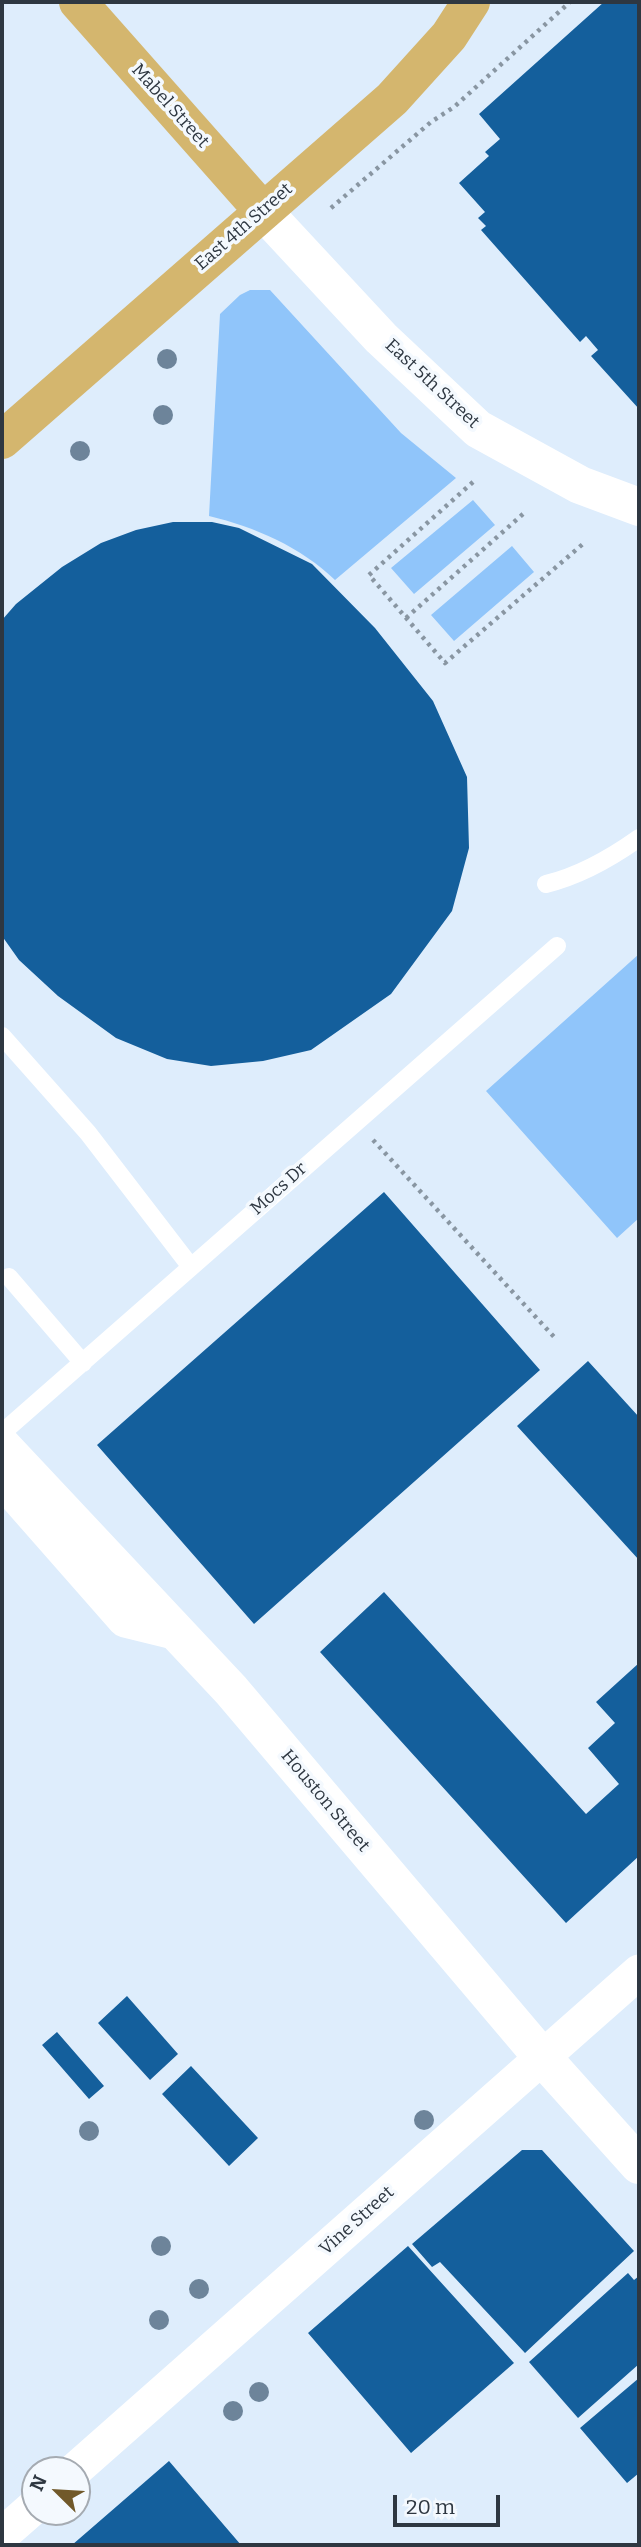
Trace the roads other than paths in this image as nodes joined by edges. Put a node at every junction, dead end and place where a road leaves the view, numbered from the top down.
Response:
1 (78, 2) edge
2 (471, 2) edge
3 (262, 210) junction
4 (2, 440) edge
5 (639, 507) edge
6 (639, 838) edge
7 (546, 884) dead end
8 (557, 946) dead end
9 (3, 1040) edge
10 (191, 1267) junction
11 (9, 1277) dead end
12 (83, 1363) junction
13 (2, 1433) edge
14 (2, 1446) edge
15 (2, 1480) edge
16 (174, 1632) junction
17 (639, 1972) edge
18 (542, 2057) junction
19 (639, 2165) edge
20 (91, 2456) edge
21 (21, 2518) edge
22 (2, 2535) edge

1 - 3 main road, Mabel Street
2 - 3 main road, East 4th Street
3 - 4 main road, East 4th Street
3 - 5 street, East 5th Street
6 - 7 lane
8 - 10 lane, Mocs Dr
9 - 10 lane
10 - 12 lane, Mocs Dr
11 - 12 lane
12 - 13 lane, Mocs Dr
14 - 16 street, Houston Street
15 - 16 street
16 - 18 street, Houston Street
17 - 18 street, Vine Street
18 - 19 street, Houston Street
18 - 20 street, Vine Street
21 - 22 street

